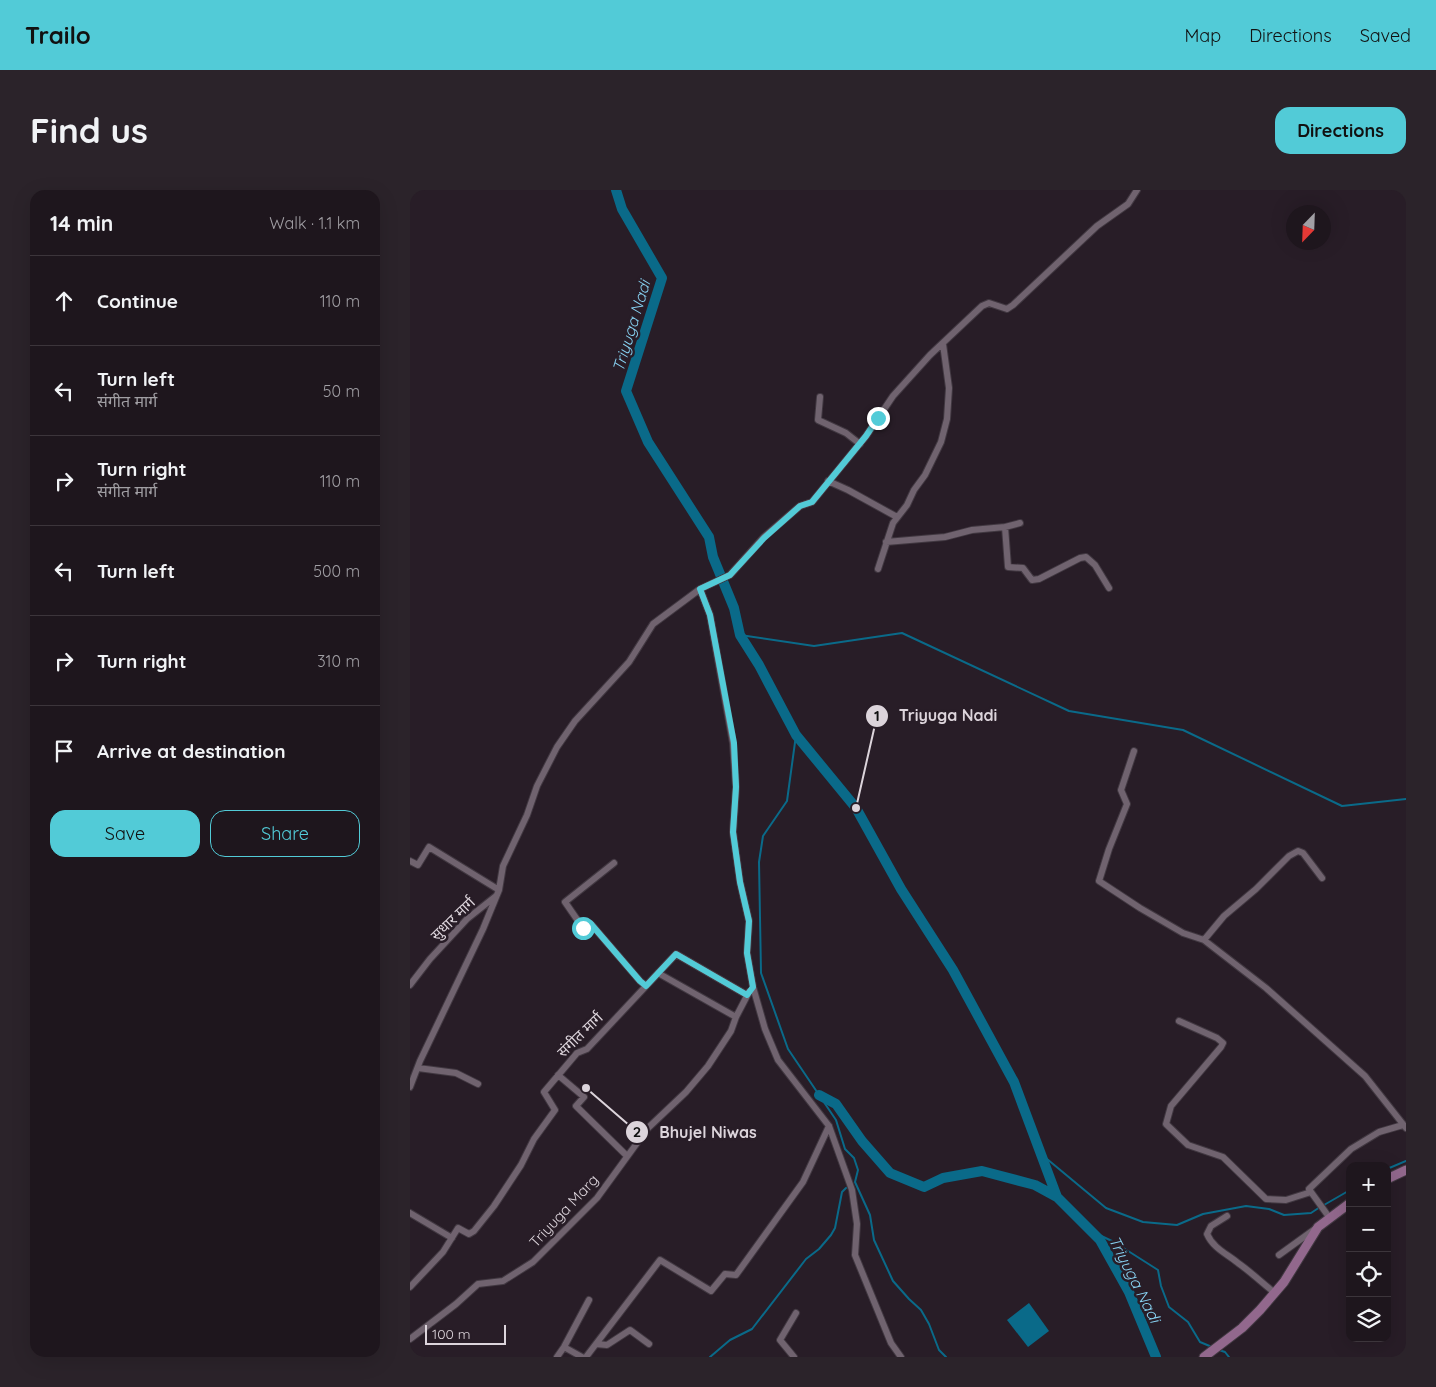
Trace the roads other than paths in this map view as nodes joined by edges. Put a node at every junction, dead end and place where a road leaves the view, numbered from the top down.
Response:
1 (1137, 190) edge
2 (943, 344) junction
3 (820, 397) dead end
4 (860, 444) junction
5 (828, 482) junction
6 (897, 517) junction
7 (1020, 523) dead end
8 (1005, 527) junction
9 (886, 542) junction
10 (878, 569) dead end
11 (1109, 588) dead end
12 (700, 589) junction
13 (1134, 752) dead end
14 (410, 861) edge
15 (614, 862) dead end
16 (1322, 878) dead end
17 (498, 893) junction
18 (1204, 940) junction
19 (658, 973) junction
20 (410, 986) edge
21 (646, 986) junction
22 (753, 987) junction
23 (747, 995) junction
24 (736, 1017) junction
25 (1179, 1021) dead end
26 (418, 1068) junction
27 (558, 1075) junction
28 (478, 1084) dead end
29 (410, 1087) edge
30 (829, 1126) junction
31 (1404, 1126) edge
32 (627, 1156) junction
33 (1406, 1170) edge
34 (1391, 1177) edge
35 (1310, 1192) junction
36 (1346, 1206) edge
37 (410, 1213) edge
38 (1227, 1216) dead end
39 (1329, 1217) junction
40 (1318, 1227) junction
41 (452, 1238) junction
42 (1279, 1255) dead end
43 (410, 1287) edge
44 (1274, 1293) junction
45 (589, 1300) dead end
46 (796, 1313) dead end
47 (410, 1339) edge
48 (596, 1344) junction
49 (649, 1344) dead end
50 (564, 1347) junction
51 (577, 1356) edge
52 (557, 1357) edge
53 (586, 1357) edge
54 (794, 1357) edge
55 (901, 1357) edge
56 (1204, 1357) edge

1 - 2 street
2 - 4 street
2 - 6 street
3 - 4 street
4 - 5 street
5 - 6 street
5 - 12 street
6 - 9 street
7 - 8 street
8 - 9 street
8 - 11 street
9 - 10 street
12 - 17 street
12 - 22 street
13 - 18 street
14 - 17 street
15 - 21 street
16 - 18 street
17 - 20 street, सुधार मार्ग
17 - 26 street
18 - 31 street
19 - 21 street, संगीत मार्ग
19 - 23 street, संगीत मार्ग
19 - 24 street
21 - 27 street, संगीत मार्ग
22 - 23 street, Triyuga Marg
22 - 30 street
23 - 24 street, Triyuga Marg
24 - 32 street, Triyuga Marg
25 - 35 street
26 - 28 street
26 - 29 street
27 - 32 street
27 - 41 street, संगीत मार्ग
30 - 48 street
30 - 55 street
31 - 35 street
32 - 47 street, Triyuga Marg
33 - 34 main road
35 - 39 street
36 - 39 main road
37 - 41 street
38 - 44 street
39 - 40 main road
40 - 42 street
40 - 44 main road
41 - 43 street
44 - 56 main road
45 - 50 street
46 - 54 street
48 - 49 street
48 - 53 street
50 - 51 street
50 - 52 street

